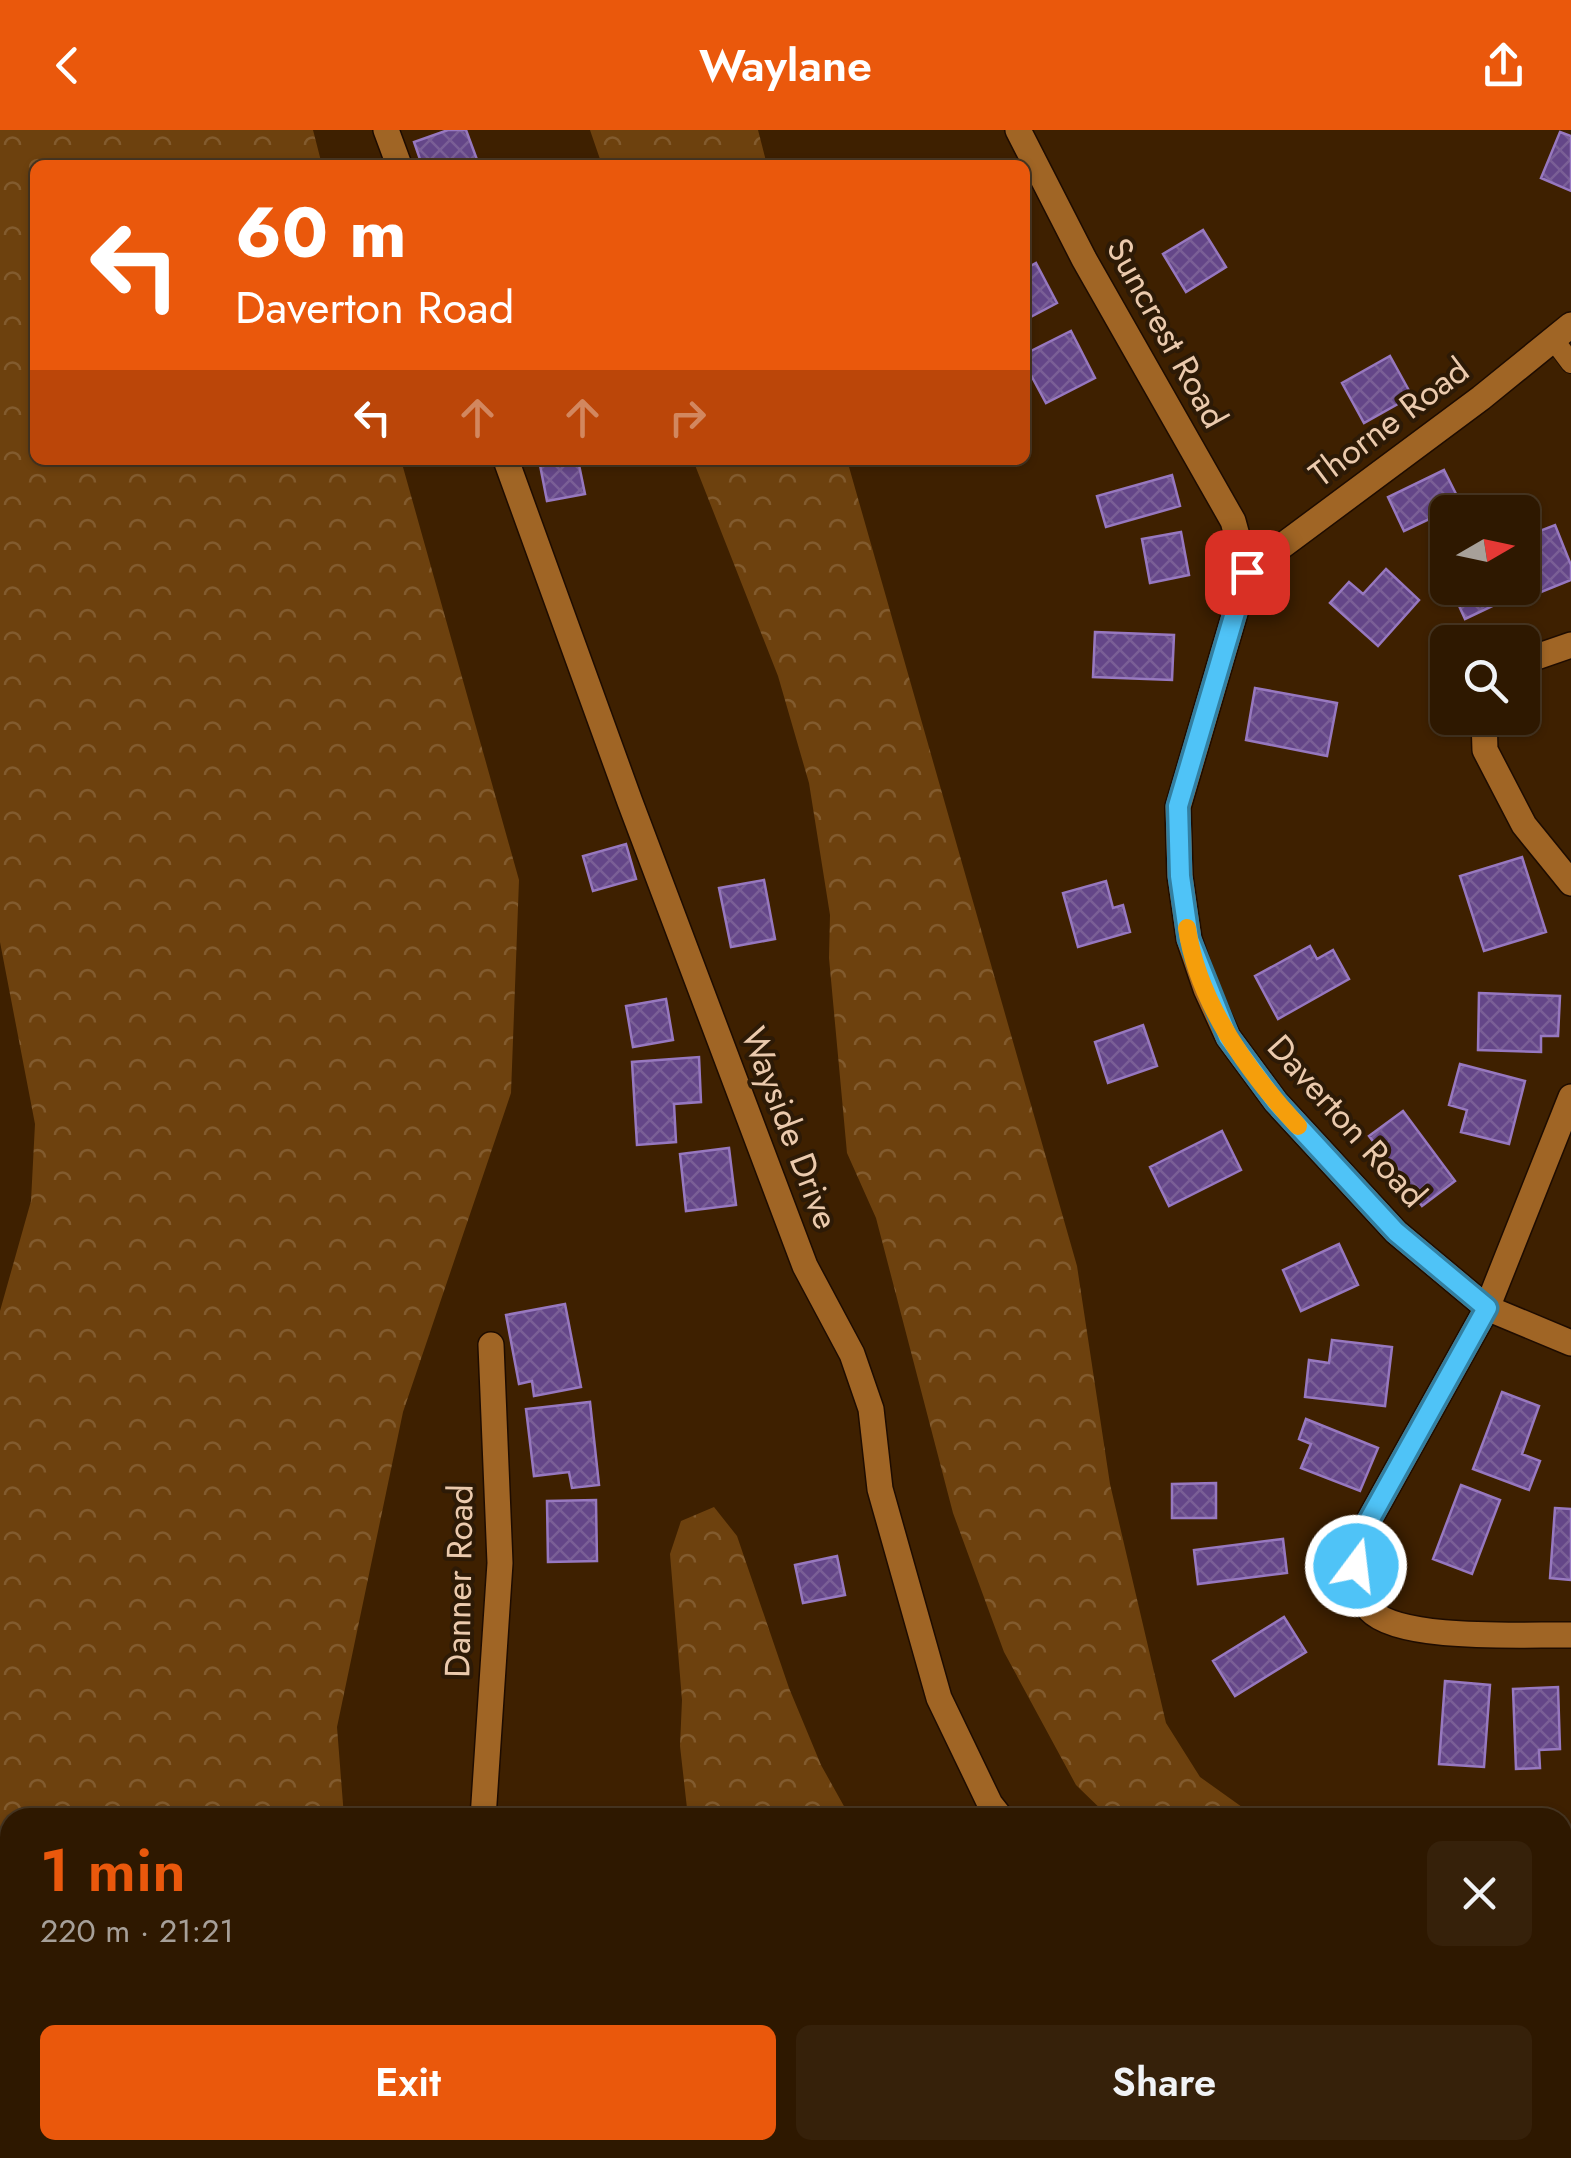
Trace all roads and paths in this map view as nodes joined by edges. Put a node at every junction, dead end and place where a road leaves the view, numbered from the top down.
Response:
1 (386, 130) edge
2 (1018, 130) edge
3 (397, 160) edge
4 (1562, 332) edge
5 (1571, 363) edge
6 (508, 465) edge
7 (1247, 572) junction
8 (1571, 645) edge
9 (1540, 656) edge
10 (1485, 735) edge
11 (1571, 884) edge
12 (1571, 1097) edge
13 (1487, 1308) junction
14 (1571, 1342) edge
15 (491, 1344) dead end
16 (1571, 1635) edge
17 (483, 1808) edge
18 (993, 1808) edge

1 - 3 street
2 - 7 street, Suncrest Road
4 - 5 lane
4 - 7 street, Thorne Road
6 - 18 street, Wayside Drive
7 - 13 street, Daverton Road
8 - 9 street
10 - 11 street
12 - 13 street
13 - 14 street, Daverton Road
13 - 16 street
15 - 17 street, Danner Road

